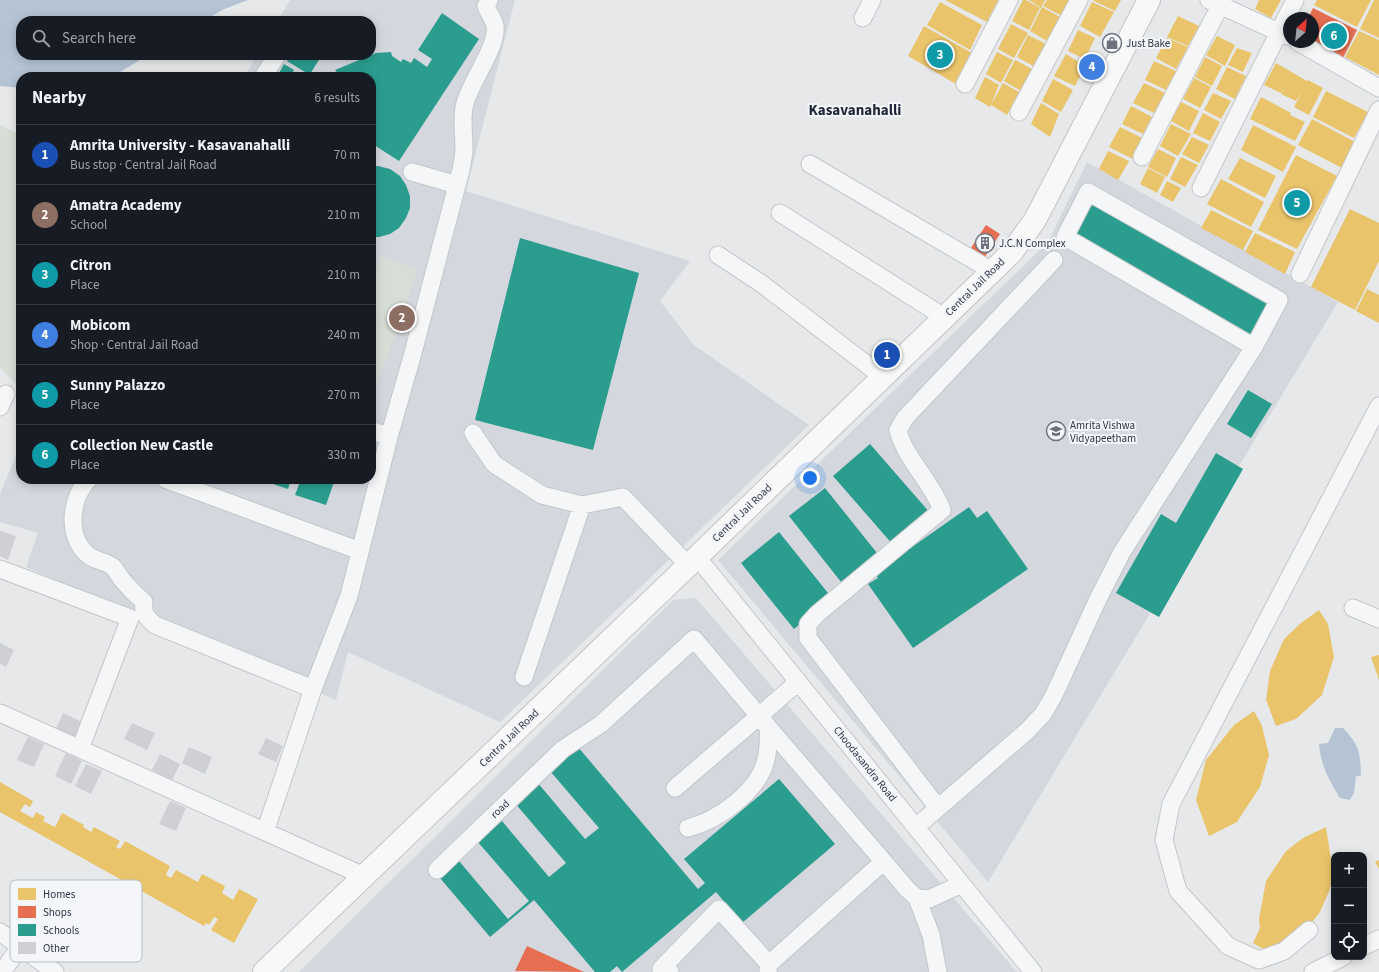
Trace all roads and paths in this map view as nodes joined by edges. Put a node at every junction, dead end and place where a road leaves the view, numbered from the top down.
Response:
1 (489, 0) edge
2 (872, 0) edge
3 (1009, 0) edge
4 (1079, 0) edge
5 (1149, 0) edge
6 (1295, 0) edge
7 (1217, 2) edge
8 (1291, 12) edge
9 (863, 18) dead end
10 (1283, 34) edge
11 (1283, 36) edge
12 (1309, 48) edge
13 (274, 60) edge
14 (266, 72) edge
15 (965, 84) dead end
16 (1379, 88) edge
17 (1379, 110) edge
18 (1019, 112) dead end
19 (1142, 157) dead end
20 (810, 164) dead end
21 (412, 172) dead end
22 (457, 185) junction
23 (1201, 188) dead end
24 (780, 213) dead end
25 (718, 256) dead end
26 (1054, 260) dead end
27 (992, 271) junction
28 (1300, 274) dead end
29 (944, 317) junction
30 (1254, 346) junction
31 (882, 377) junction
32 (1379, 406) edge
33 (376, 432) edge
34 (473, 433) dead end
35 (389, 437) junction
36 (84, 484) edge
37 (179, 484) edge
38 (582, 505) junction
39 (360, 551) junction
40 (692, 561) junction
41 (0, 569) edge
42 (1353, 608) dead end
43 (1379, 619) edge
44 (524, 677) dead end
45 (798, 682) junction
46 (313, 689) junction
47 (0, 713) edge
48 (764, 721) junction
49 (80, 749) junction
50 (675, 788) dead end
51 (938, 808) junction
52 (916, 827) junction
53 (688, 828) dead end
54 (265, 832) junction
55 (883, 862) junction
56 (436, 870) dead end
57 (364, 876) junction
58 (962, 884) junction
59 (917, 898) junction
60 (1309, 930) dead end
61 (0, 932) edge
62 (1379, 939) edge
63 (10, 940) edge
64 (1367, 945) edge
65 (1336, 960) edge
66 (41, 962) edge
67 (1254, 966) edge
68 (769, 968) edge
69 (55, 972) edge
70 (264, 972) edge
71 (670, 972) edge
72 (938, 972) edge
73 (1033, 972) edge
74 (1312, 972) edge

1 - 22 street
2 - 9 street
3 - 15 street
4 - 18 street
5 - 27 main road, Central Jail Road
6 - 8 street
7 - 10 street
7 - 19 street
11 - 23 street
12 - 16 street
13 - 14 street
17 - 28 street
20 - 27 street
21 - 22 street
22 - 35 street
24 - 29 street
25 - 31 street
26 - 51 street
27 - 29 main road, Central Jail Road
29 - 31 main road, Central Jail Road
30 - 30 street
30 - 51 street
31 - 40 main road, Central Jail Road
32 - 67 street
33 - 35 street
34 - 38 street
35 - 39 street
36 - 46 street
37 - 39 street
38 - 40 street, Choodasandra Road
38 - 44 street
39 - 46 street
40 - 45 street, Choodasandra Road
40 - 57 main road, Central Jail Road
41 - 49 street
42 - 43 street
45 - 48 street
45 - 52 street, Choodasandra Road
46 - 54 street
47 - 49 street
48 - 50 street
48 - 53 street
48 - 55 street
48 - 56 street, road
49 - 54 street
51 - 52 street
52 - 58 street, Choodasandra Road
54 - 57 street
55 - 59 street
55 - 68 street
57 - 70 main road, Central Jail Road
58 - 59 street
58 - 73 street, Choodasandra Road
59 - 72 street
60 - 67 street
61 - 63 street
62 - 64 street
65 - 74 street
66 - 69 street
68 - 71 street

